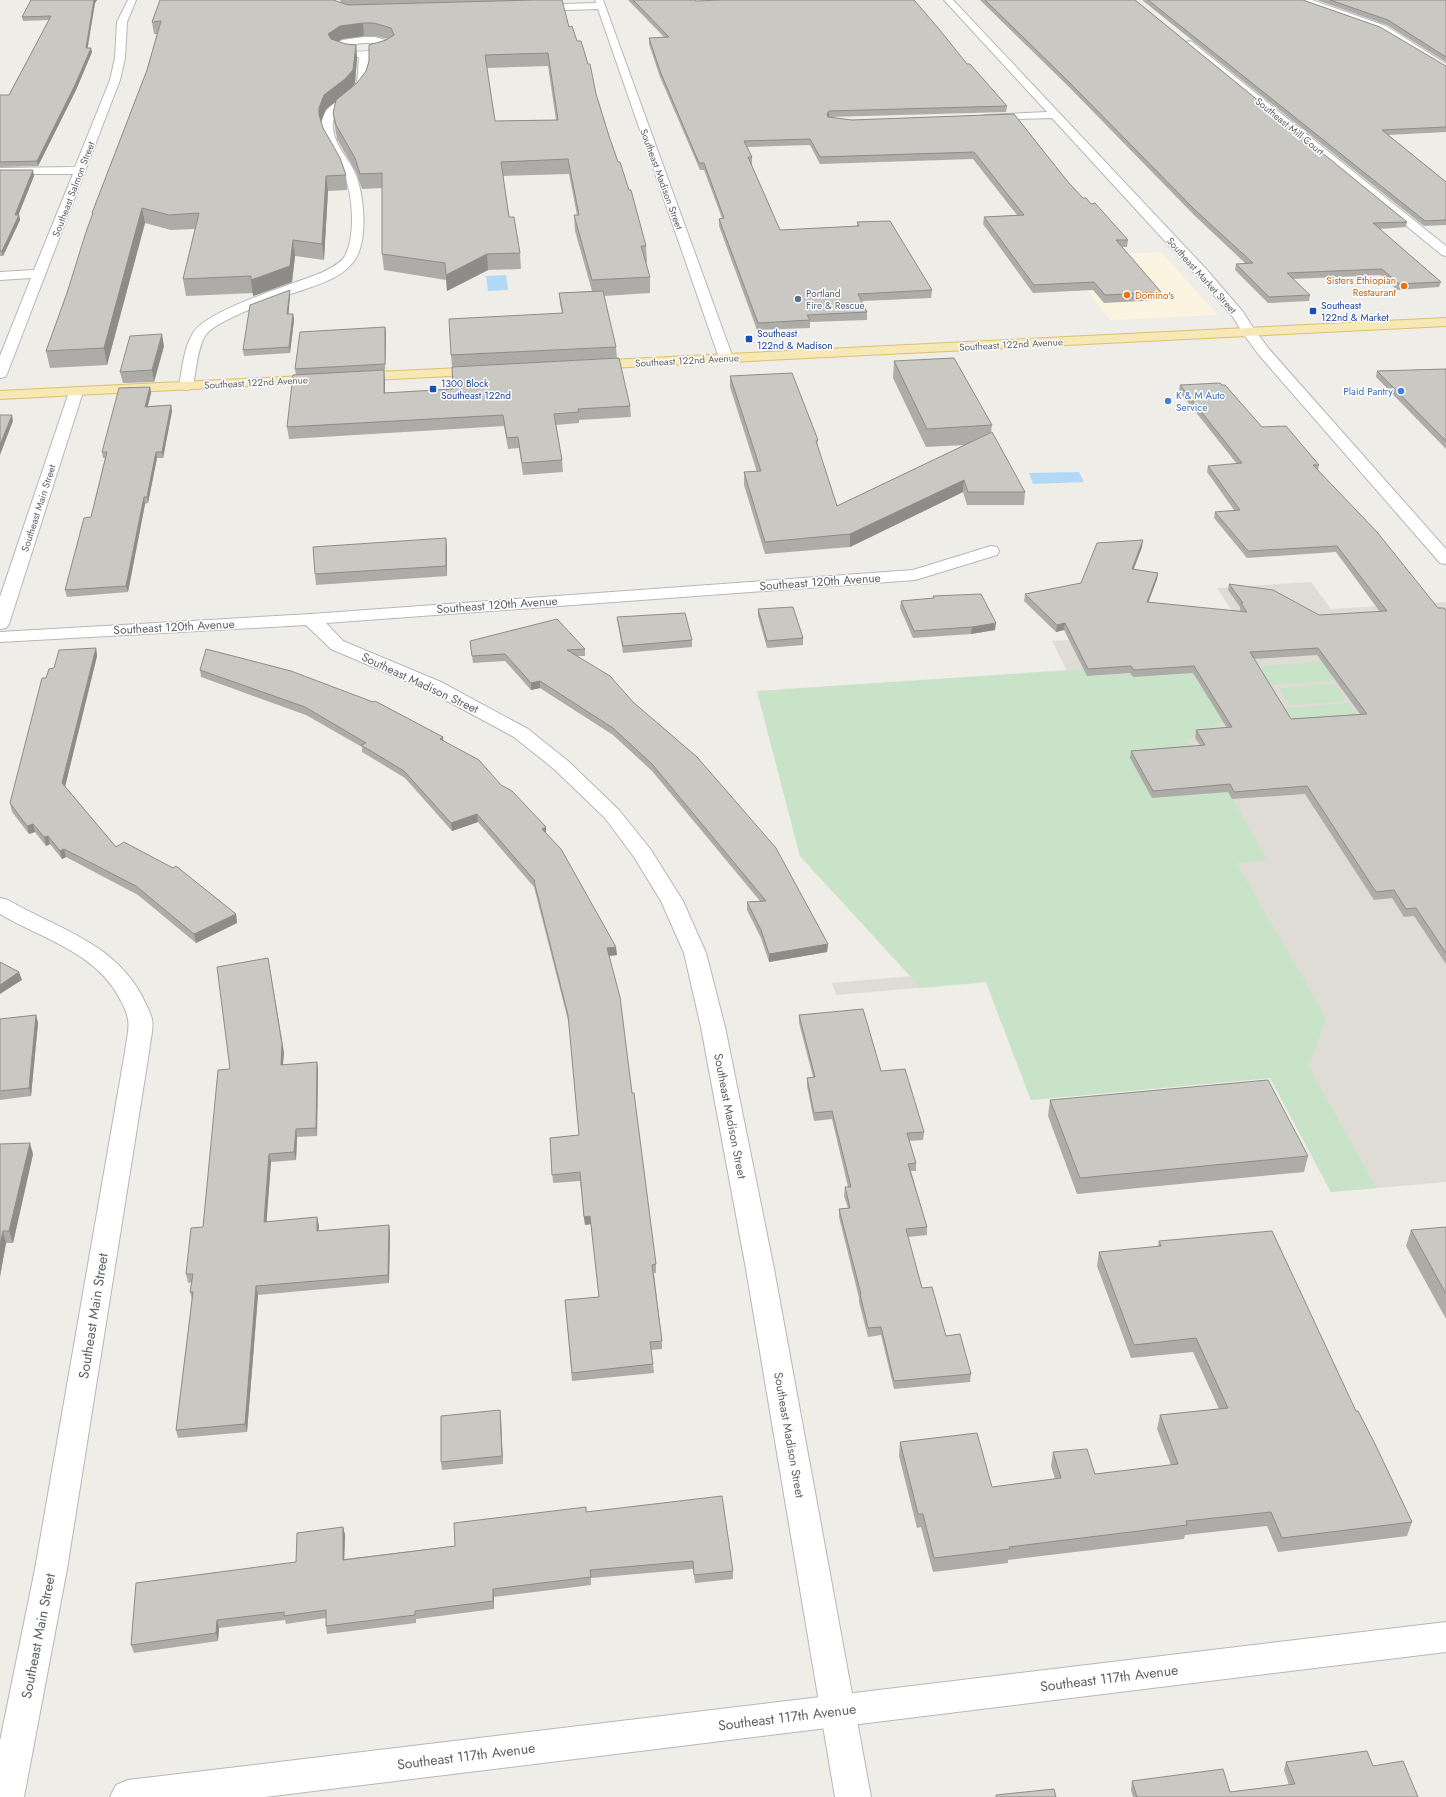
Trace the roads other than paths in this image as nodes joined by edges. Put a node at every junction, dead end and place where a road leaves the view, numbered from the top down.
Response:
1 (132, 0) edge
2 (948, 0) edge
3 (1303, 0) edge
4 (600, 3) edge
5 (522, 8) edge
6 (1184, 40) edge
7 (364, 54) dead end
8 (1446, 68) edge
9 (1056, 115) junction
10 (977, 118) edge
11 (81, 170) junction
12 (0, 171) edge
13 (1446, 252) edge
14 (40, 274) junction
15 (0, 276) edge
16 (1446, 322) edge
17 (1249, 332) junction
18 (726, 358) junction
19 (579, 366) edge
20 (494, 370) edge
21 (0, 374) edge
22 (186, 386) junction
23 (76, 392) junction
24 (0, 396) edge
25 (991, 551) dead end
26 (1446, 559) edge
27 (311, 619) junction
28 (0, 624) edge
29 (0, 637) edge
30 (0, 905) edge
31 (1446, 1637) edge
32 (837, 1711) junction
33 (6, 1797) edge
34 (128, 1797) edge
35 (853, 1797) edge

1 - 11 street, Southeast Salmon Street
2 - 9 street, Southeast Market Street
3 - 8 street
4 - 5 street
4 - 18 street, Southeast Madison Street
6 - 13 street, Southeast Mill Court
7 - 22 street
9 - 10 street
9 - 17 street, Southeast Market Street
11 - 12 street
11 - 14 street, Southeast Salmon Street
14 - 15 street
14 - 21 street, Southeast Salmon Street
16 - 17 main road, Southeast 122nd Avenue
17 - 18 main road, Southeast 122nd Avenue
17 - 26 street, Southeast Market Street
18 - 19 main road, Southeast 122nd Avenue
20 - 22 main road, Southeast 122nd Avenue
22 - 23 main road, Southeast 122nd Avenue
23 - 24 main road, Southeast 122nd Avenue
23 - 28 street, Southeast Main Street
25 - 27 street, Southeast 120th Avenue
27 - 29 street, Southeast 120th Avenue
27 - 32 street, Southeast Madison Street
30 - 33 street, Southeast Main Street
31 - 32 street, Southeast 117th Avenue
32 - 34 street, Southeast 117th Avenue
32 - 35 street, Southeast Madison Street

